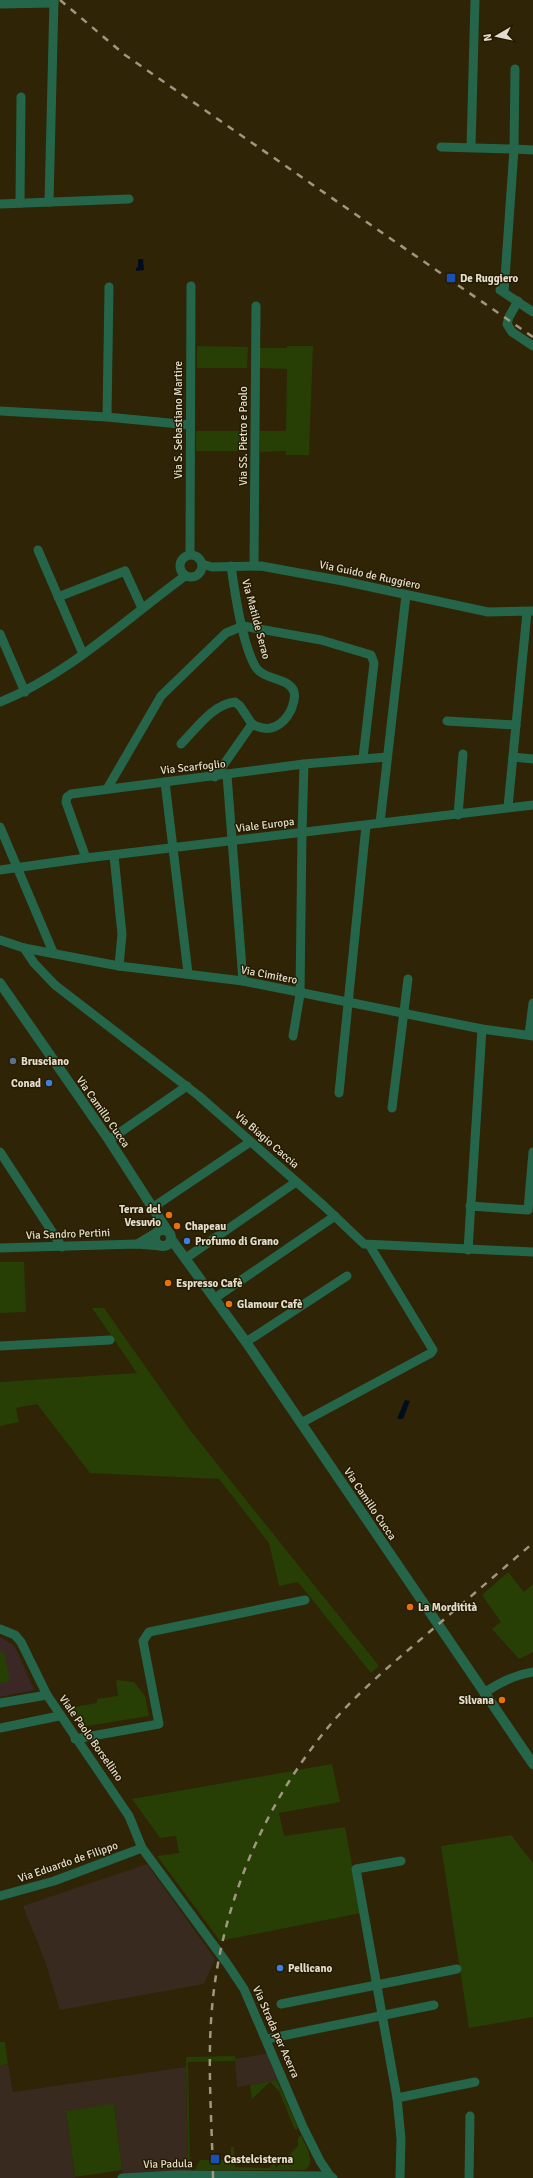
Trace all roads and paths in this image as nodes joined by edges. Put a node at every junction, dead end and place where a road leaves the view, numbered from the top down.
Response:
1 (475, 0) edge
2 (54, 2) edge
3 (0, 4) edge
4 (515, 69) dead end
5 (21, 97) dead end
6 (441, 146) dead end
7 (471, 148) junction
8 (514, 149) junction
9 (533, 150) edge
10 (128, 200) dead end
11 (50, 202) junction
12 (20, 203) junction
13 (0, 204) edge
14 (191, 286) dead end
15 (109, 287) dead end
16 (518, 301) junction
17 (256, 306) dead end
18 (533, 312) edge
19 (533, 346) edge
20 (0, 411) edge
21 (107, 417) junction
22 (190, 425) junction
23 (38, 550) dead end
24 (190, 554) junction
25 (202, 564) junction
26 (231, 566) junction
27 (254, 566) junction
28 (185, 576) junction
29 (406, 595) junction
30 (58, 597) junction
31 (142, 608) junction
32 (530, 611) edge
33 (243, 626) junction
34 (0, 634) edge
35 (83, 654) junction
36 (25, 692) junction
37 (0, 702) edge
38 (447, 721) dead end
39 (252, 724) junction
40 (516, 725) junction
41 (181, 744) dead end
42 (463, 754) dead end
43 (387, 757) junction
44 (513, 757) junction
45 (363, 758) junction
46 (533, 759) edge
47 (304, 764) junction
48 (227, 776) junction
49 (215, 777) junction
50 (165, 782) junction
51 (107, 790) junction
52 (533, 806) edge
53 (508, 807) junction
54 (458, 815) junction
55 (380, 824) junction
56 (366, 826) junction
57 (0, 827) edge
58 (302, 833) junction
59 (233, 841) junction
60 (174, 848) junction
61 (114, 856) junction
62 (86, 858) junction
63 (18, 868) junction
64 (0, 870) edge
65 (0, 940) edge
66 (24, 948) junction
67 (53, 952) junction
68 (119, 966) junction
69 (188, 973) junction
70 (408, 978) dead end
71 (243, 982) junction
72 (0, 983) edge
73 (300, 994) junction
74 (533, 1003) edge
75 (348, 1004) junction
76 (403, 1013) junction
77 (482, 1029) junction
78 (531, 1035) edge
79 (293, 1036) dead end
80 (187, 1086) junction
81 (339, 1093) dead end
82 (392, 1108) dead end
83 (109, 1140) junction
84 (246, 1144) dead end
85 (0, 1152) edge
86 (533, 1152) edge
87 (296, 1182) junction
88 (470, 1206) junction
89 (155, 1213) junction
90 (335, 1216) junction
91 (163, 1237) junction
92 (137, 1244) junction
93 (370, 1246) junction
94 (62, 1247) junction
95 (0, 1248) edge
96 (468, 1250) junction
97 (533, 1252) edge
98 (186, 1258) junction
99 (347, 1276) dead end
100 (215, 1298) junction
101 (110, 1340) dead end
102 (246, 1342) junction
103 (0, 1346) edge
104 (301, 1423) junction
105 (305, 1600) dead end
106 (0, 1629) edge
107 (533, 1672) edge
108 (484, 1693) junction
109 (47, 1695) junction
110 (0, 1703) edge
111 (59, 1716) junction
112 (0, 1728) edge
113 (75, 1739) junction
114 (533, 1764) edge
115 (142, 1848) junction
116 (401, 1861) dead end
117 (0, 1896) edge
118 (457, 1969) dead end
119 (377, 1986) junction
120 (281, 2004) dead end
121 (434, 2005) dead end
122 (381, 2016) junction
123 (267, 2040) junction
124 (475, 2082) dead end
125 (397, 2098) junction
126 (470, 2116) dead end
127 (331, 2177) edge
128 (122, 2178) edge
129 (400, 2178) edge
130 (469, 2178) edge

1 - 7 street
2 - 3 street
2 - 11 street
4 - 8 street
5 - 12 street
6 - 7 street
7 - 8 street
8 - 9 street
8 - 16 street
10 - 11 street
11 - 12 street
12 - 13 street
14 - 22 street, Via S. Sebastiano Martire
15 - 21 street
16 - 18 street
16 - 19 street
17 - 27 street, Via SS. Pietro e Paolo
20 - 21 street
21 - 22 street
22 - 24 street, Via S. Sebastiano Martire
23 - 30 street
24 - 25 street
24 - 28 street
25 - 26 street, Via Guido de Ruggiero
25 - 28 street
26 - 27 street, Via Guido de Ruggiero
26 - 33 street, Via Matilde Serao
27 - 29 street, Via Guido de Ruggiero
28 - 31 street
29 - 32 street, Via Guido de Ruggiero
29 - 43 street
30 - 31 street
30 - 35 street
31 - 35 street
32 - 40 street
33 - 39 street, Via Matilde Serao
33 - 45 street
33 - 51 street
34 - 36 street
35 - 36 street
36 - 37 street
38 - 40 street
39 - 41 street
39 - 49 street
40 - 44 street
42 - 54 street
43 - 45 street, Via Scarfoglio
43 - 55 street
44 - 46 street
44 - 53 street
45 - 47 street, Via Scarfoglio
47 - 48 street, Via Scarfoglio
47 - 58 street
48 - 49 street, Via Scarfoglio
48 - 59 street
49 - 50 street, Via Scarfoglio
50 - 51 street, Via Scarfoglio
50 - 60 street
51 - 62 street, Via Scarfoglio
52 - 53 street, Viale Europa
53 - 54 street, Viale Europa
54 - 55 street, Viale Europa
55 - 56 street, Viale Europa
56 - 58 street, Viale Europa
56 - 75 street
57 - 63 street
58 - 59 street, Viale Europa
58 - 73 street
59 - 60 street, Viale Europa
59 - 71 street
60 - 61 street, Viale Europa
60 - 69 street
61 - 62 street, Viale Europa
61 - 68 street
62 - 63 street, Viale Europa
63 - 64 street, Viale Europa
63 - 67 street
65 - 66 street, Via Cimitero
66 - 67 street, Via Cimitero
66 - 80 street, Via Biagio Caccia
67 - 68 street, Via Cimitero
68 - 69 street, Via Cimitero
69 - 71 street, Via Cimitero
70 - 76 street
71 - 73 street, Via Cimitero
72 - 83 street, Via Camillo Cucca
73 - 75 street, Via Cimitero
73 - 79 street
74 - 78 street
75 - 76 street, Via Cimitero
75 - 81 street
76 - 77 street, Via Cimitero
76 - 82 street
77 - 78 street, Via Cimitero
77 - 88 street
80 - 83 street
80 - 87 street, Via Biagio Caccia
83 - 89 street, Via Camillo Cucca
84 - 89 street
85 - 94 street
86 - 88 street
87 - 90 street, Via Biagio Caccia
87 - 98 street
88 - 96 street
89 - 91 street, Via Camillo Cucca
90 - 93 street, Via Biagio Caccia
90 - 100 street
91 - 92 street, Via Sandro Pertini
91 - 92 street, Via Sandro Pertini
91 - 98 street, Via Camillo Cucca
92 - 94 street, Via Sandro Pertini
93 - 96 street
93 - 104 street
94 - 95 street, Via Sandro Pertini
96 - 97 street
98 - 100 street, Via Camillo Cucca
99 - 102 street
100 - 102 street, Via Camillo Cucca
101 - 103 street
102 - 104 street, Via Camillo Cucca
104 - 108 street, Via Camillo Cucca
105 - 113 street
106 - 109 street, Viale Paolo Borsellino
107 - 108 street
108 - 114 street, Via Camillo Cucca
109 - 110 street
109 - 111 street, Viale Paolo Borsellino
111 - 112 street
111 - 113 street, Viale Paolo Borsellino
113 - 115 street, Viale Paolo Borsellino
115 - 117 street, Via Eduardo de Filippo
115 - 123 street, Via Strada per Acerra
116 - 119 street
118 - 119 street
119 - 120 street
119 - 122 street
121 - 122 street
122 - 123 street
122 - 125 street
123 - 127 street, Via Strada per Acerra
124 - 125 street
125 - 129 street
126 - 130 street
127 - 128 street, Via Padula

